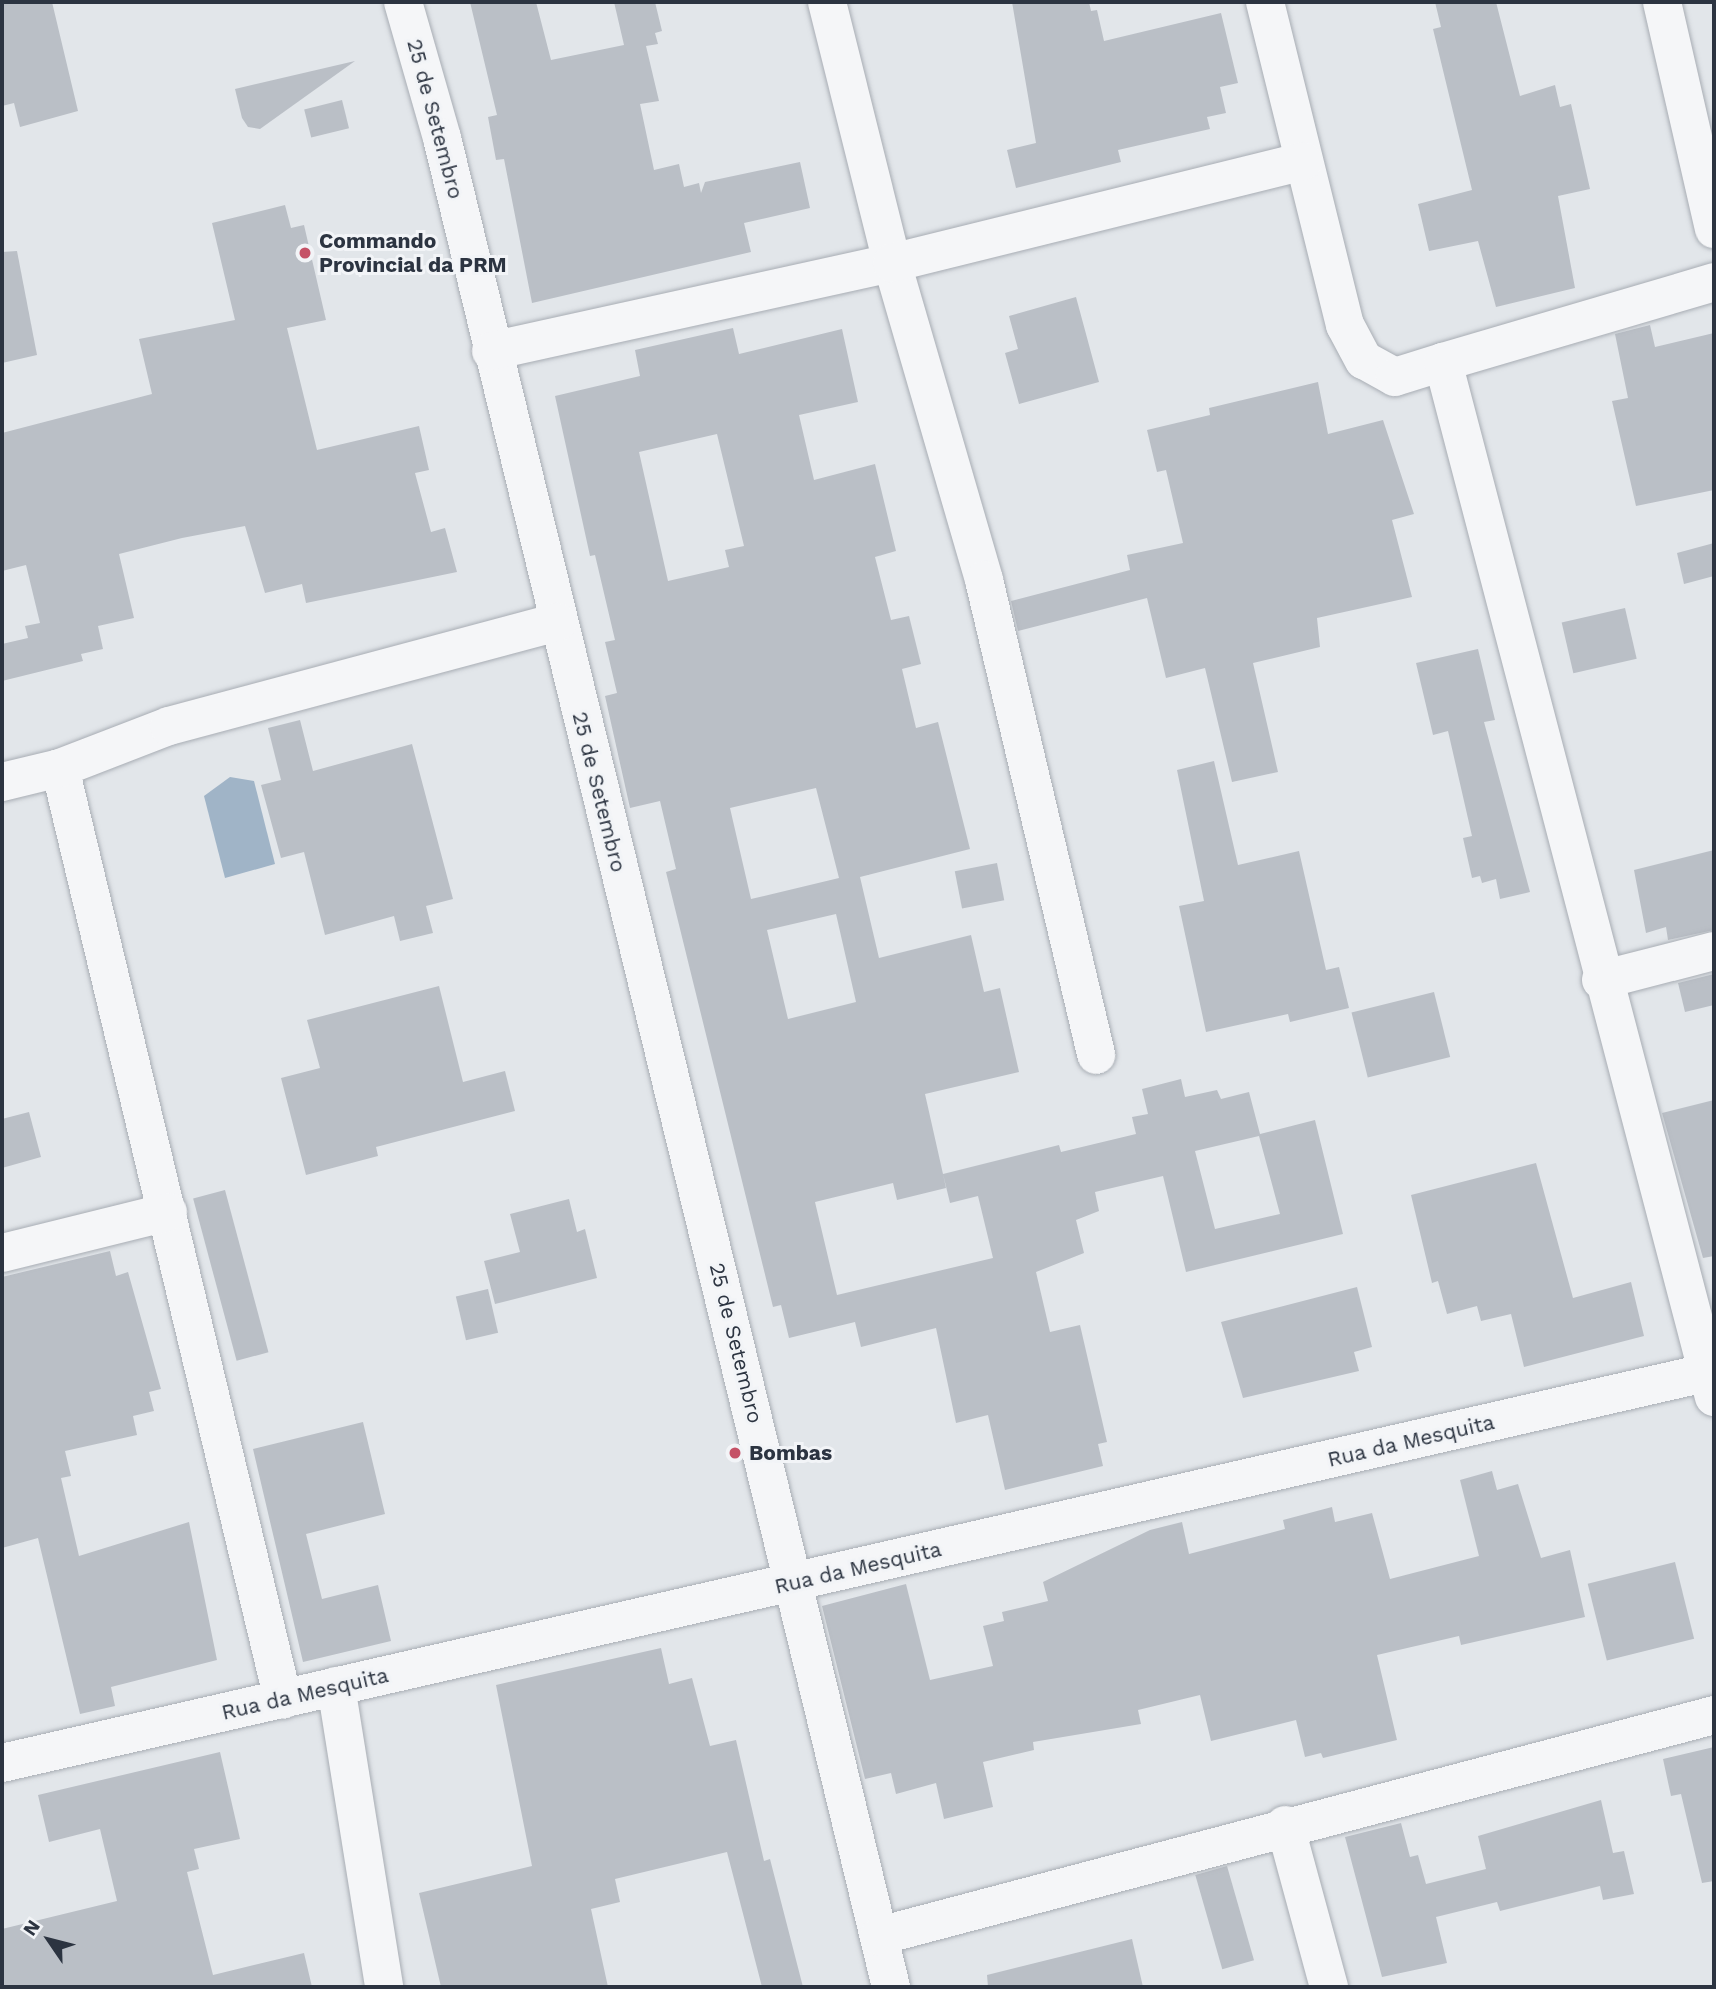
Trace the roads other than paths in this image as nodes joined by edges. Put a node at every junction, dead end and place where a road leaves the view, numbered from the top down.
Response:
1 (403, 2) edge
2 (827, 2) edge
3 (1265, 2) edge
4 (1662, 2) edge
5 (1304, 161) junction
6 (1714, 229) edge
7 (892, 262) junction
8 (1714, 282) edge
9 (491, 351) junction
10 (1443, 362) junction
11 (557, 622) junction
12 (60, 768) junction
13 (2, 782) edge
14 (1714, 951) edge
15 (1601, 980) junction
16 (1096, 1055) dead end
17 (168, 1212) junction
18 (2, 1253) edge
19 (1712, 1380) edge
20 (795, 1583) junction
21 (336, 1686) junction
22 (283, 1700) junction
23 (1714, 1715) edge
24 (2, 1763) edge
25 (1285, 1825) junction
26 (879, 1936) junction
27 (384, 1987) edge
28 (891, 1987) edge
29 (1329, 1987) edge

1 - 9 street, 25 de Setembro
2 - 7 street
3 - 5 street
4 - 6 street
5 - 7 street
5 - 10 street
7 - 9 street
7 - 16 street
8 - 10 street
9 - 11 street, 25 de Setembro
10 - 15 street
11 - 12 street
11 - 20 street, 25 de Setembro
12 - 13 street
12 - 17 street
14 - 15 street
15 - 19 street
17 - 18 street
17 - 22 street
19 - 20 street, Rua da Mesquita
20 - 21 street, Rua da Mesquita
20 - 26 street, 25 de Setembro
21 - 22 street, Rua da Mesquita
21 - 27 street
22 - 24 street, Rua da Mesquita
23 - 25 street
25 - 26 street
25 - 29 street
26 - 28 street, 25 de Setembro

